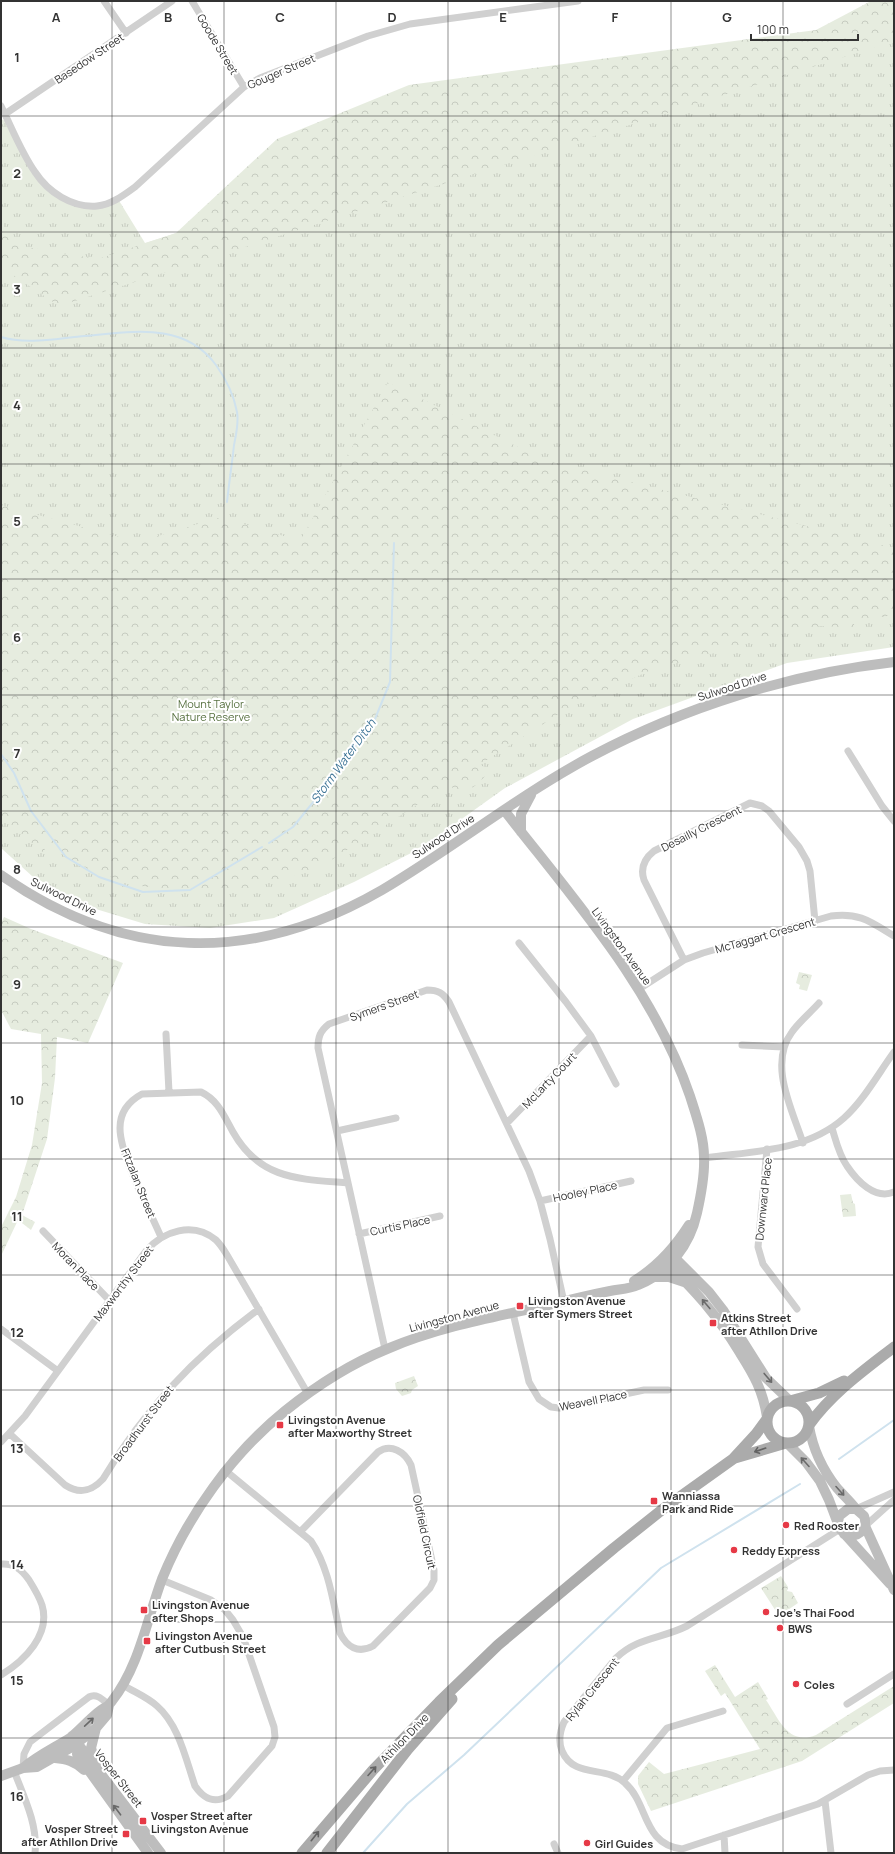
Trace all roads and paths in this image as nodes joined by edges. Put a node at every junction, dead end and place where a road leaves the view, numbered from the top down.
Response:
1 (104, 1) edge
2 (172, 1) edge
3 (192, 1) edge
4 (578, 1) edge
5 (126, 34) junction
6 (244, 87) junction
7 (1, 106) edge
8 (5, 114) junction
9 (894, 662) edge
10 (848, 751) dead end
11 (533, 791) junction
12 (504, 810) junction
13 (894, 821) edge
14 (521, 832) junction
15 (1, 875) edge
16 (815, 921) junction
17 (894, 936) edge
18 (519, 943) dead end
19 (684, 960) junction
20 (640, 990) junction
21 (819, 1003) dead end
22 (166, 1034) dead end
23 (591, 1036) junction
24 (742, 1045) dead end
25 (784, 1047) junction
26 (894, 1052) edge
27 (616, 1084) dead end
28 (169, 1092) junction
29 (396, 1118) dead end
30 (507, 1123) junction
31 (832, 1128) junction
32 (337, 1131) junction
33 (803, 1143) junction
34 (768, 1149) junction
35 (705, 1158) junction
36 (631, 1181) dead end
37 (348, 1183) junction
38 (894, 1192) edge
39 (540, 1201) junction
40 (699, 1205) junction
41 (440, 1216) dead end
42 (43, 1231) dead end
43 (359, 1234) junction
44 (161, 1237) junction
45 (686, 1244) junction
46 (669, 1259) junction
47 (654, 1277) junction
48 (688, 1278) junction
49 (608, 1292) junction
50 (109, 1300) junction
51 (564, 1302) junction
52 (259, 1309) junction
53 (797, 1309) dead end
54 (514, 1313) junction
55 (1, 1329) edge
56 (894, 1347) edge
57 (385, 1349) junction
58 (58, 1371) junction
59 (858, 1374) junction
60 (668, 1390) dead end
61 (308, 1394) junction
62 (790, 1401) junction
63 (767, 1418) junction
64 (809, 1426) junction
65 (10, 1434) junction
66 (1, 1442) edge
67 (787, 1443) junction
68 (733, 1459) junction
69 (226, 1471) junction
70 (894, 1492) edge
71 (894, 1500) edge
72 (856, 1509) junction
73 (865, 1526) junction
74 (840, 1529) junction
75 (301, 1531) junction
76 (1, 1564) edge
77 (162, 1580) junction
78 (892, 1587) edge
79 (516, 1632) junction
80 (894, 1674) edge
81 (1, 1675) edge
82 (123, 1685) junction
83 (847, 1704) dead end
84 (110, 1705) junction
85 (723, 1711) dead end
86 (96, 1728) junction
87 (72, 1742) junction
88 (55, 1758) junction
89 (18, 1770) junction
90 (894, 1770) edge
91 (100, 1771) junction
92 (1, 1776) edge
93 (95, 1781) junction
94 (623, 1781) junction
95 (825, 1801) junction
96 (724, 1835) junction
97 (554, 1844) dead end
98 (36, 1853) edge
99 (148, 1853) edge
100 (161, 1853) edge
101 (302, 1853) edge
102 (327, 1853) edge
103 (558, 1853) edge
104 (725, 1853) edge
105 (831, 1853) edge

1 - 5 street
2 - 5 street, Basedow Street
3 - 6 street, Goode Street
4 - 6 street, Gouger Street
5 - 8 street, Basedow Street
6 - 8 street, Gouger Street
7 - 8 street, Gouger Street
9 - 11 street, Sulwood Drive
10 - 13 street
11 - 12 street, Sulwood Drive
11 - 14 street
12 - 14 street, Livingston Avenue
12 - 15 street, Sulwood Drive
14 - 20 street, Livingston Avenue
16 - 17 street, McTaggart Crescent
16 - 19 street, McTaggart Crescent
16 - 19 street, Desailly Crescent
18 - 23 street
19 - 20 street, McTaggart Crescent
20 - 35 street, Livingston Avenue
21 - 25 street
22 - 28 street
23 - 27 street
23 - 30 street, McLarty Court
24 - 25 street
25 - 33 street
26 - 31 street
28 - 37 street, Fitzalan Street
28 - 44 street, Fitzalan Street
29 - 32 street
30 - 32 street, Symers Street
30 - 39 street, Symers Street
31 - 33 street
31 - 38 street
32 - 37 street, Symers Street
33 - 34 street
34 - 35 street
34 - 53 street, Downward Place
35 - 40 street, Livingston Avenue
36 - 39 street, Hooley Place
37 - 43 street, Symers Street
39 - 51 street, Symers Street
40 - 45 street, Livingston Avenue
40 - 46 street, Livingston Avenue
41 - 43 street, Curtis Place
42 - 50 street, Moran Place
43 - 57 street, Symers Street
44 - 50 street, Maxworthy Street
44 - 52 street, Maxworthy Street
45 - 46 street, Livingston Avenue
45 - 48 street
46 - 47 street, Livingston Avenue
46 - 48 street
46 - 49 street, Livingston Avenue
47 - 48 street
47 - 49 street, Livingston Avenue
48 -> 62 street
63 -> 48 street
49 - 51 street, Livingston Avenue
50 - 58 street, Maxworthy Street
51 - 54 street, Livingston Avenue
52 - 61 street, Maxworthy Street
52 - 65 street, Broadhurst Street
54 - 57 street, Livingston Avenue
54 - 60 street, Weavell Place
55 - 58 street
56 - 59 main road
57 - 61 street, Livingston Avenue
58 - 65 street, Maxworthy Street
59 - 62 main road
59 - 64 main road
61 - 69 street, Livingston Avenue
62 - 63 main road
62 - 64 main road
63 - 67 main road
63 - 68 main road, Athllon Drive
64 - 67 main road
64 -> 72 street
65 - 66 street, Maxworthy Street
67 -> 68 main road, Athllon Drive
74 -> 67 street
68 - 79 main road, Athllon Drive
69 - 75 street, Oldfield Circuit
69 - 77 street, Livingston Avenue
70 - 72 street
71 - 73 street
72 - 73 street
72 - 74 street
73 - 74 street
73 - 78 street
74 - 78 street
74 - 94 street, Rylah Crescent
75 - 75 street, Oldfield Circuit
76 - 81 street
77 - 82 street, Livingston Avenue
77 - 82 street
101 -> 79 main road, Athllon Drive
79 - 102 main road, Athllon Drive
80 - 83 street
82 - 84 street, Livingston Avenue
84 - 86 street, Livingston Avenue
87 -> 84 street, Livingston Avenue
84 - 89 street
85 - 94 street
86 - 87 street, Livingston Avenue
86 - 91 street
87 - 88 street, Livingston Avenue
87 - 89 street, Livingston Avenue
87 - 91 street, Vosper Street
87 - 93 street, Vosper Street
88 - 89 street, Livingston Avenue
88 - 93 street
89 - 92 street, Livingston Avenue
89 - 98 street
90 - 95 street
91 - 100 street, Vosper Street
99 -> 93 street, Vosper Street
94 - 96 street
95 - 96 street
95 - 105 street
96 - 104 street
97 - 103 street

